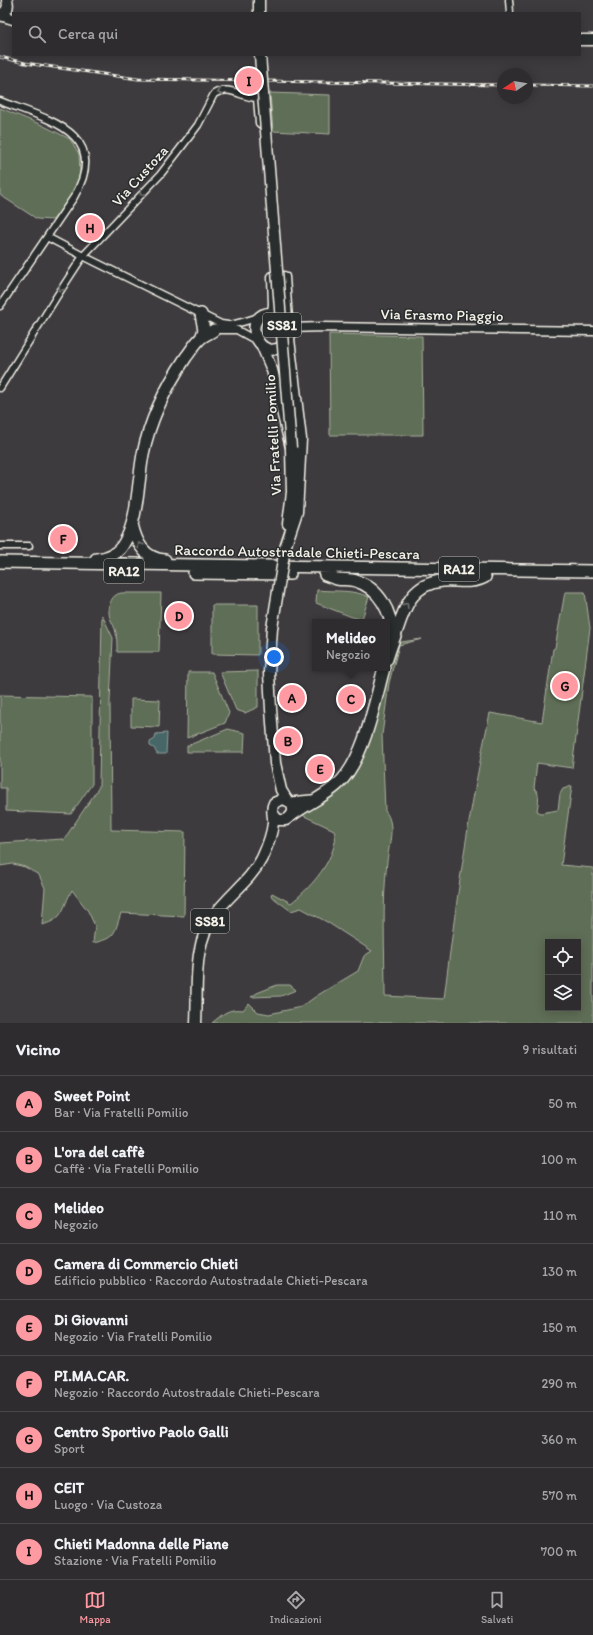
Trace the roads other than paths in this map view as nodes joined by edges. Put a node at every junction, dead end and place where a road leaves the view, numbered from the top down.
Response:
1 (260, 0) edge
2 (509, 0) edge
3 (9, 6) edge
4 (259, 12) edge
5 (510, 12) edge
6 (0, 15) edge
7 (12, 19) edge
8 (581, 40) edge
9 (593, 40) edge
10 (260, 56) edge
11 (257, 98) joint
12 (0, 101) edge
13 (272, 202) junction
14 (47, 237) junction
15 (83, 256) junction
16 (0, 306) edge
17 (202, 314) junction
18 (280, 318) junction
19 (228, 325) junction
20 (214, 330) junction
21 (593, 331) edge
22 (201, 338) junction
23 (289, 339) junction
24 (259, 344) junction
25 (0, 388) edge
26 (292, 448) junction
27 (132, 524) junction
28 (0, 546) edge
29 (29, 546) dead end
30 (285, 548) junction
31 (0, 562) edge
32 (77, 563) junction
33 (184, 565) junction
34 (0, 570) edge
35 (593, 571) edge
36 (325, 575) junction
37 (485, 577) junction
38 (593, 579) edge
39 (389, 619) edge
40 (390, 624) edge
41 (392, 641) junction
42 (390, 648) edge
43 (383, 671) edge
44 (275, 763) junction
45 (314, 800) junction
46 (289, 802) junction
47 (274, 803) junction
48 (272, 814) junction
49 (290, 817) junction
50 (270, 839) junction
51 (196, 1022) edge

1 - 4 main road
2 - 5 street
3 - 6 main road
6 - 7 main road
8 - 9 main road
10 - 13 main road, Via Fratelli Pomilio / SS81, bridge
11 -> 15 street, Via Custoza
11 - 18 street, Via Fratelli Pomilio
12 - 14 street
13 - 18 main road, Via Fratelli Pomilio / SS81, bridge
13 - 18 main road, bridge
13 - 18 main road
14 - 15 street
14 - 16 street
15 - 17 street
15 -> 25 street, Via Custoza
17 - 19 street
17 - 20 street
17 - 22 highway
18 - 19 street
18 - 21 street, Via Erasmo Piaggio
18 - 23 main road
18 - 24 main road
18 - 26 main road, Via Fratelli Pomilio / SS81, bridge
19 - 20 street
20 - 22 highway
20 - 24 street
22 - 27 highway
23 - 24 main road
23 - 30 main road
24 - 26 main road, bridge
26 - 30 main road, Via Fratelli Pomilio / SS81
27 - 32 highway
33 -> 27 highway
28 - 29 street
30 - 44 main road, Via Fratelli Pomilio / SS81, bridge
31 - 32 highway, Raccordo Autostradale Chieti-Pescara / RA12
32 - 33 highway, Raccordo Autostradale Chieti-Pescara / RA12
33 - 35 highway, Raccordo Autostradale Chieti-Pescara / RA12
34 - 36 highway, Raccordo Autostradale Chieti-Pescara / RA12
36 - 37 highway, Raccordo Autostradale Chieti-Pescara / RA12
36 - 39 highway
37 - 38 highway, Raccordo Autostradale Chieti-Pescara / RA12
41 -> 37 highway
40 - 41 highway
41 - 42 highway
43 - 45 highway
44 - 46 main road, Via Fratelli Pomilio
44 - 47 main road, Via Fratelli Pomilio / SS81
45 - 46 highway
45 - 49 highway
46 - 47 main road
46 - 49 main road
47 - 48 main road, SS81
48 - 49 main road
48 - 50 main road, SS81
49 - 50 main road
50 - 51 main road, SS81

